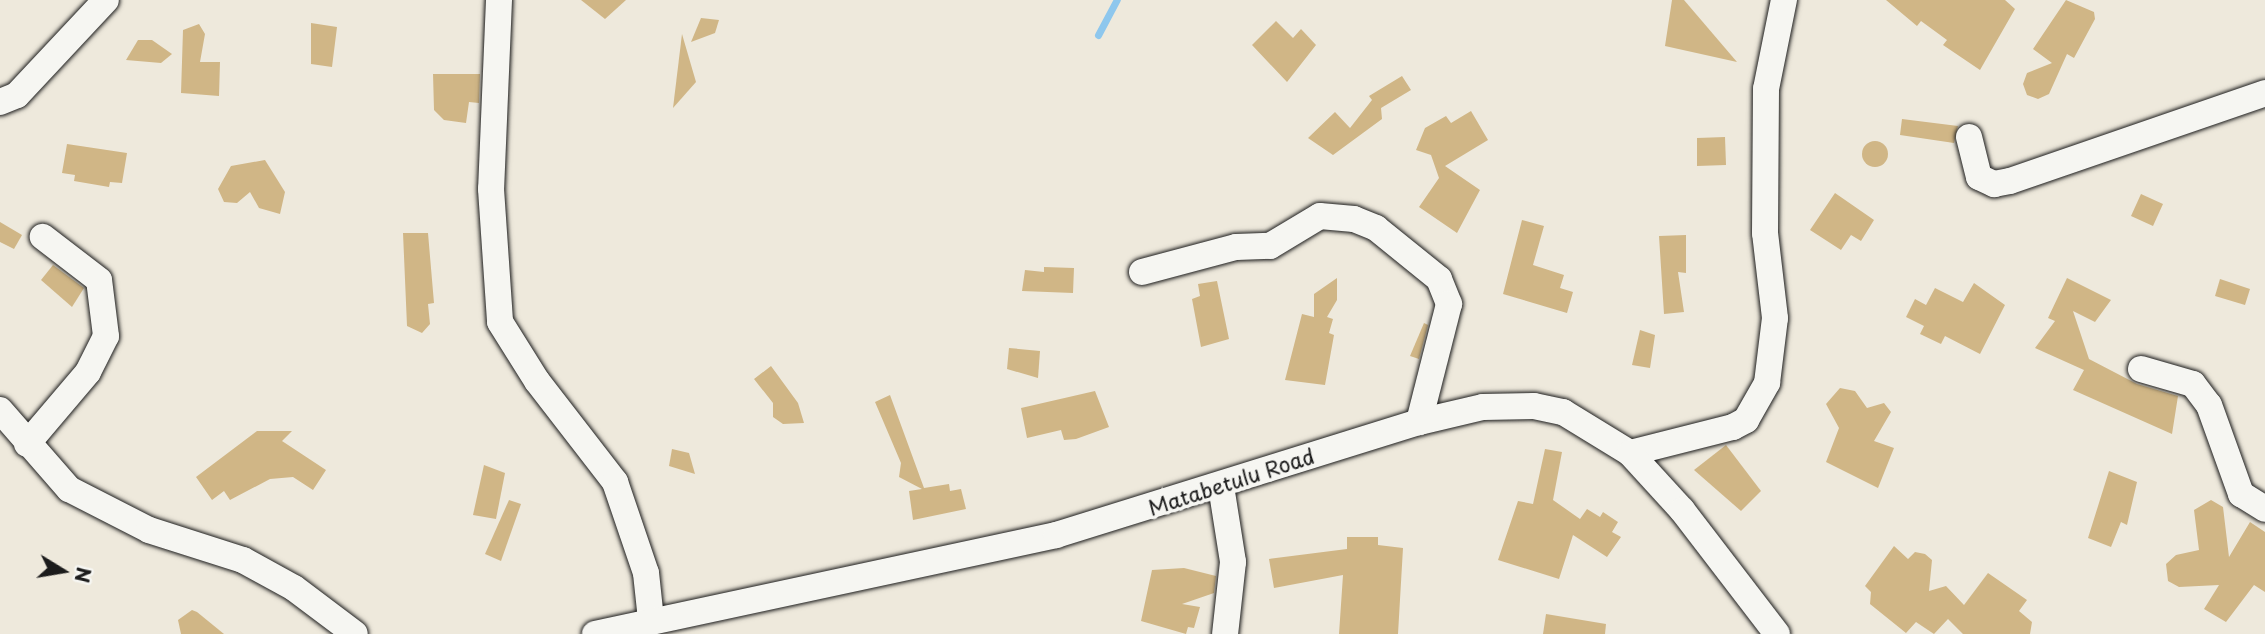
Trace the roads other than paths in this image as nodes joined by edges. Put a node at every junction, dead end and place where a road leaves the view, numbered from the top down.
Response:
1 (106, 0) edge
2 (499, 0) edge
3 (1784, 0) edge
4 (2265, 93) edge
5 (0, 102) edge
6 (1969, 137) dead end
7 (43, 236) dead end
8 (1142, 272) dead end
9 (2141, 369) dead end
10 (0, 410) edge
11 (1419, 422) junction
12 (27, 444) junction
13 (1630, 453) junction
14 (1221, 486) junction
15 (2265, 509) edge
16 (651, 620) junction
17 (603, 633) edge
18 (355, 634) edge
19 (1225, 634) edge
20 (1777, 634) edge

1 - 5 street
2 - 16 street
3 - 13 street
4 - 6 street
7 - 12 street
8 - 11 street
9 - 15 street
10 - 12 street
11 - 13 street, Matabetulu Road
11 - 14 street, Matabetulu Road
12 - 18 street
13 - 20 street, Matabetulu Road
14 - 16 street, Matabetulu Road
14 - 19 street
16 - 17 street, Matabetulu Road

